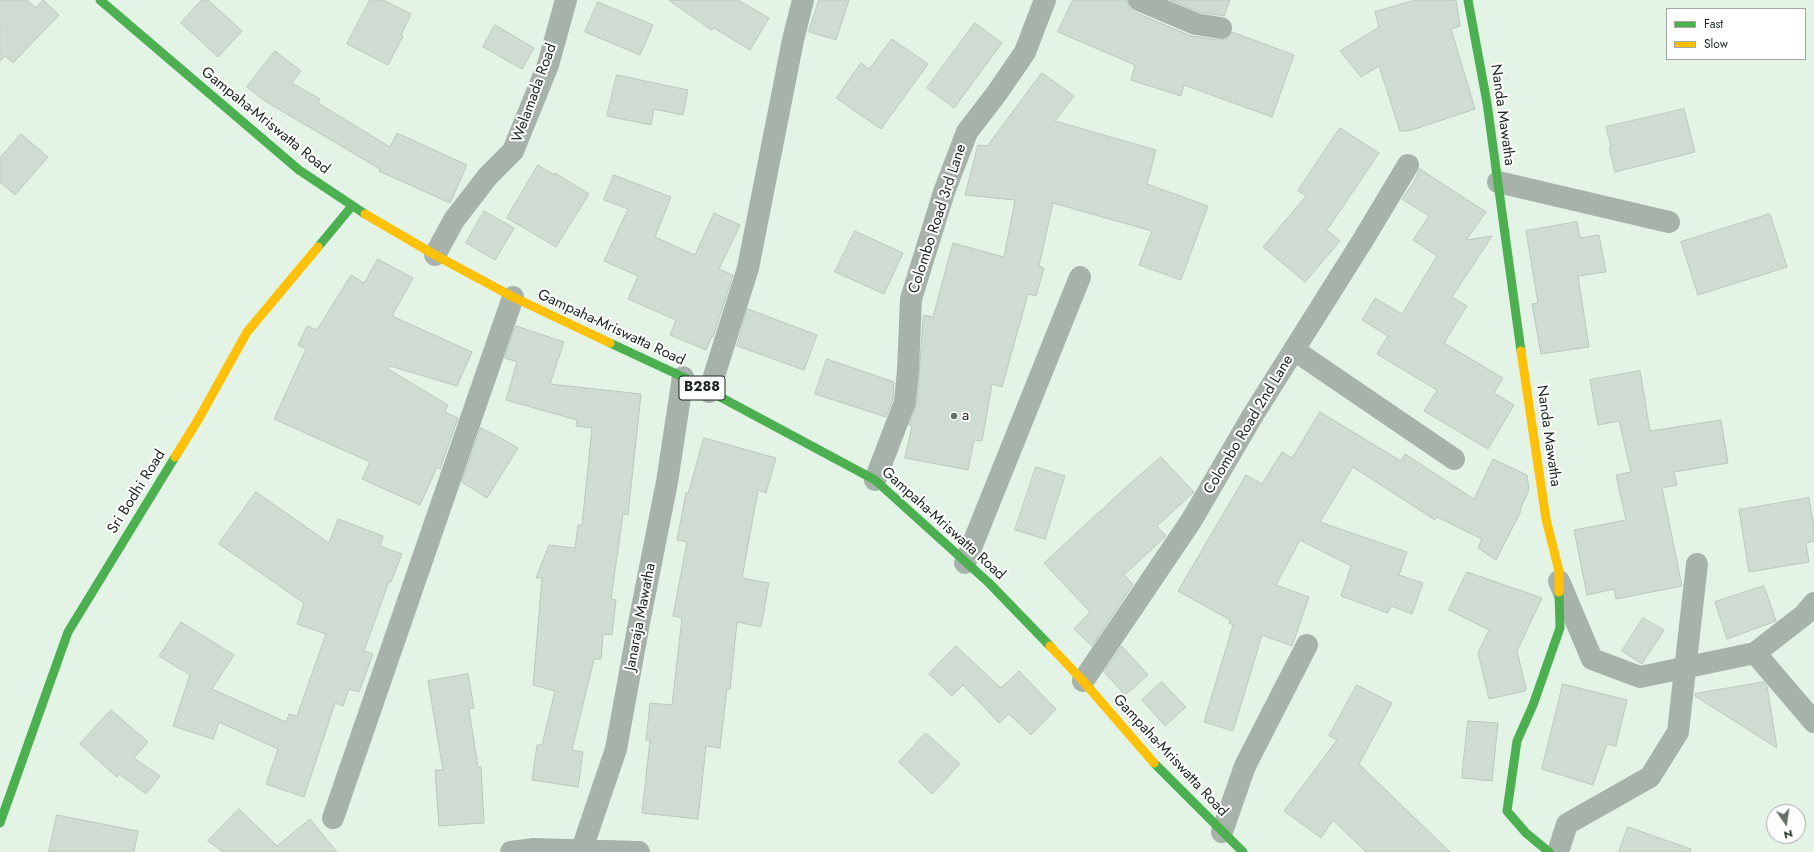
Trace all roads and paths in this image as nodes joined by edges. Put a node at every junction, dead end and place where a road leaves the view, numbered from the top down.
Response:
1 (100, 0) edge
2 (566, 0) edge
3 (803, 0) edge
4 (1045, 0) edge
5 (1139, 0) edge
6 (1468, 0) edge
7 (1221, 28) dead end
8 (1408, 165) dead end
9 (1498, 182) junction
10 (352, 206) junction
11 (1669, 222) dead end
12 (435, 255) junction
13 (1080, 277) dead end
14 (513, 297) junction
15 (1294, 350) junction
16 (683, 377) junction
17 (709, 392) junction
18 (1454, 459) dead end
19 (875, 480) junction
20 (965, 563) junction
21 (1697, 564) dead end
22 (1560, 581) junction
23 (1814, 603) edge
24 (1306, 645) dead end
25 (1755, 653) junction
26 (1686, 667) junction
27 (1083, 681) junction
28 (1814, 722) edge
29 (333, 818) dead end
30 (0, 823) edge
31 (1222, 832) junction
32 (581, 851) edge
33 (511, 852) edge
34 (639, 852) edge
35 (1243, 852) edge
36 (1549, 852) edge
37 (1558, 852) edge

1 - 10 street, Gampaha-Mriswatta Road / B288
2 - 12 street, Welamada Road
3 - 17 street
4 - 19 street, Colombo Road 3rd Lane
5 - 7 street
6 - 9 street, Nanda Mawatha
8 - 15 street, Colombo Road 2nd Lane
9 - 11 street
9 - 22 street, Nanda Mawatha
10 - 12 street, Gampaha-Mriswatta Road / B288
10 - 30 street, Sri Bodhi Road
12 - 14 street, Gampaha-Mriswatta Road / B288
13 - 20 street
14 - 16 street, Gampaha-Mriswatta Road / B288
14 - 29 street
15 - 18 street
15 - 27 street, Colombo Road 2nd Lane
16 - 17 street, Gampaha-Mriswatta Road / B288
16 - 32 street, Janaraja Mawatha
17 - 19 street, Gampaha-Mriswatta Road / B288
19 - 20 street, Gampaha-Mriswatta Road / B288
20 - 27 street, Gampaha-Mriswatta Road / B288
21 - 26 street
22 - 26 street
22 - 36 street, Nanda Mawatha
23 - 25 street
24 - 31 street
25 - 26 street
25 - 28 street
26 - 37 street
27 - 31 street, Gampaha-Mriswatta Road / B288
31 - 35 street, Gampaha-Mriswatta Road / B288
32 - 33 street
32 - 34 street

